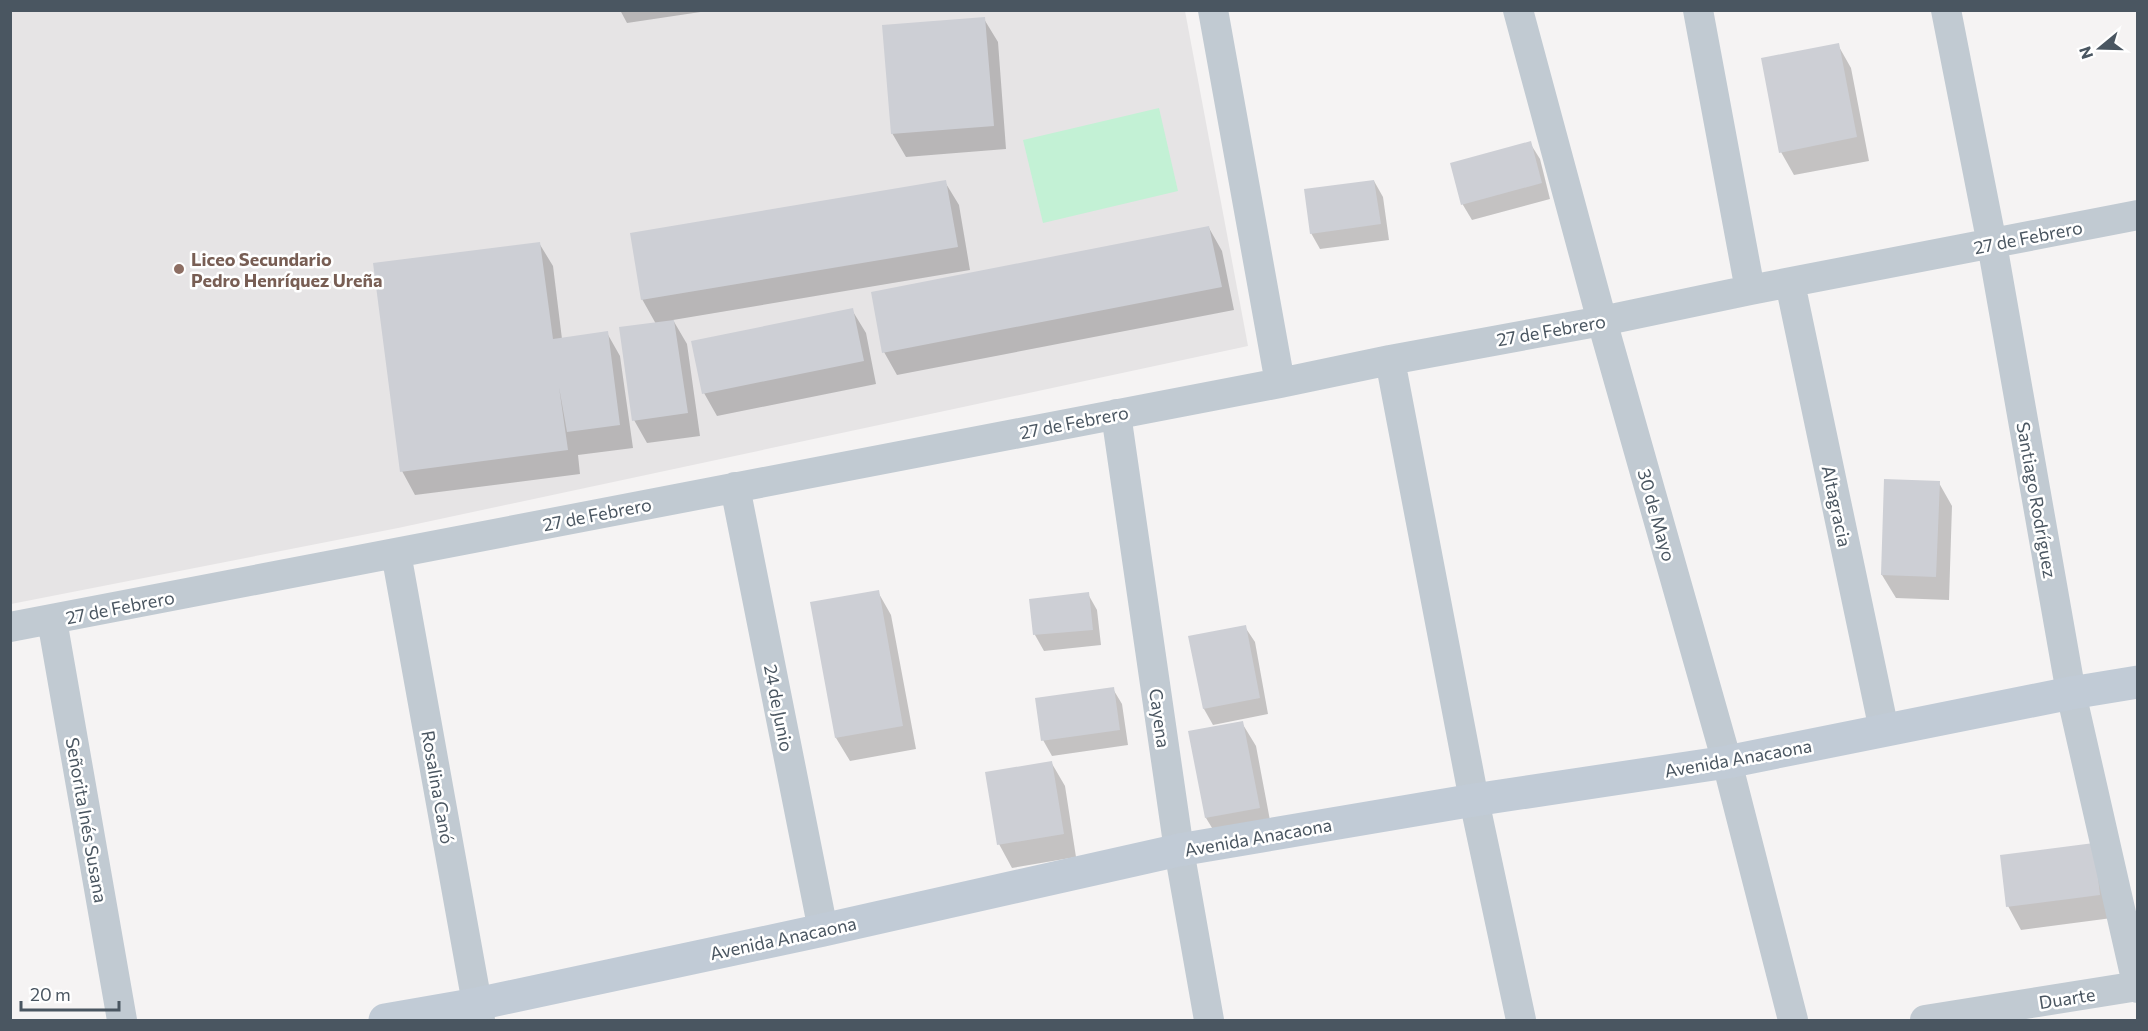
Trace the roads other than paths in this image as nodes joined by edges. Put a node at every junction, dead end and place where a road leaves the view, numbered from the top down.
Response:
1 (1213, 10) edge
2 (1518, 10) edge
3 (1698, 10) edge
4 (1946, 10) edge
5 (2138, 215) edge
6 (1992, 244) junction
7 (1790, 282) junction
8 (1750, 290) junction
9 (1602, 321) junction
10 (1390, 360) junction
11 (1280, 383) junction
12 (1116, 414) junction
13 (735, 487) junction
14 (396, 553) junction
15 (52, 620) junction
16 (10, 627) edge
17 (2138, 682) edge
18 (2071, 693) junction
19 (1884, 730) junction
20 (1726, 762) junction
21 (1473, 800) junction
22 (1179, 850) junction
23 (823, 930) junction
24 (2137, 987) edge
25 (478, 1012) edge
26 (122, 1020) edge
27 (385, 1020) edge
28 (1209, 1020) edge
29 (1521, 1020) edge
30 (1793, 1020) edge
31 (1925, 1020) edge

1 - 11 street
2 - 9 street, 30 de Mayo
3 - 8 street
4 - 6 street, Santiago Rodríguez
5 - 6 street, 27 de Febrero
6 - 7 street, 27 de Febrero
6 - 18 street, Santiago Rodríguez
7 - 8 street, 27 de Febrero
7 - 19 street, Altagracia
8 - 9 street, 27 de Febrero
9 - 10 street, 27 de Febrero
9 - 20 street, 30 de Mayo
10 - 11 street, 27 de Febrero
10 - 21 street
11 - 12 street, 27 de Febrero
12 - 13 street, 27 de Febrero
12 - 22 street, Cayena
13 - 14 street, 27 de Febrero
13 - 23 street, 24 de Junio
14 - 15 street, 27 de Febrero
14 - 25 street, Rosalina Canó
15 - 16 street, 27 de Febrero
15 - 26 street, Señorita Inés Susana
17 - 18 street, Avenida Anacaona
18 - 19 street, Avenida Anacaona
18 - 24 street, Santiago Rodríguez
19 - 20 street, Avenida Anacaona
20 - 21 street, Avenida Anacaona
20 - 30 street, 30 de Mayo
21 - 22 street, Avenida Anacaona
21 - 29 street
22 - 23 street, Avenida Anacaona
22 - 28 street, Cayena
23 - 25 street, Avenida Anacaona
24 - 31 street, Duarte
25 - 27 street, Avenida Anacaona

